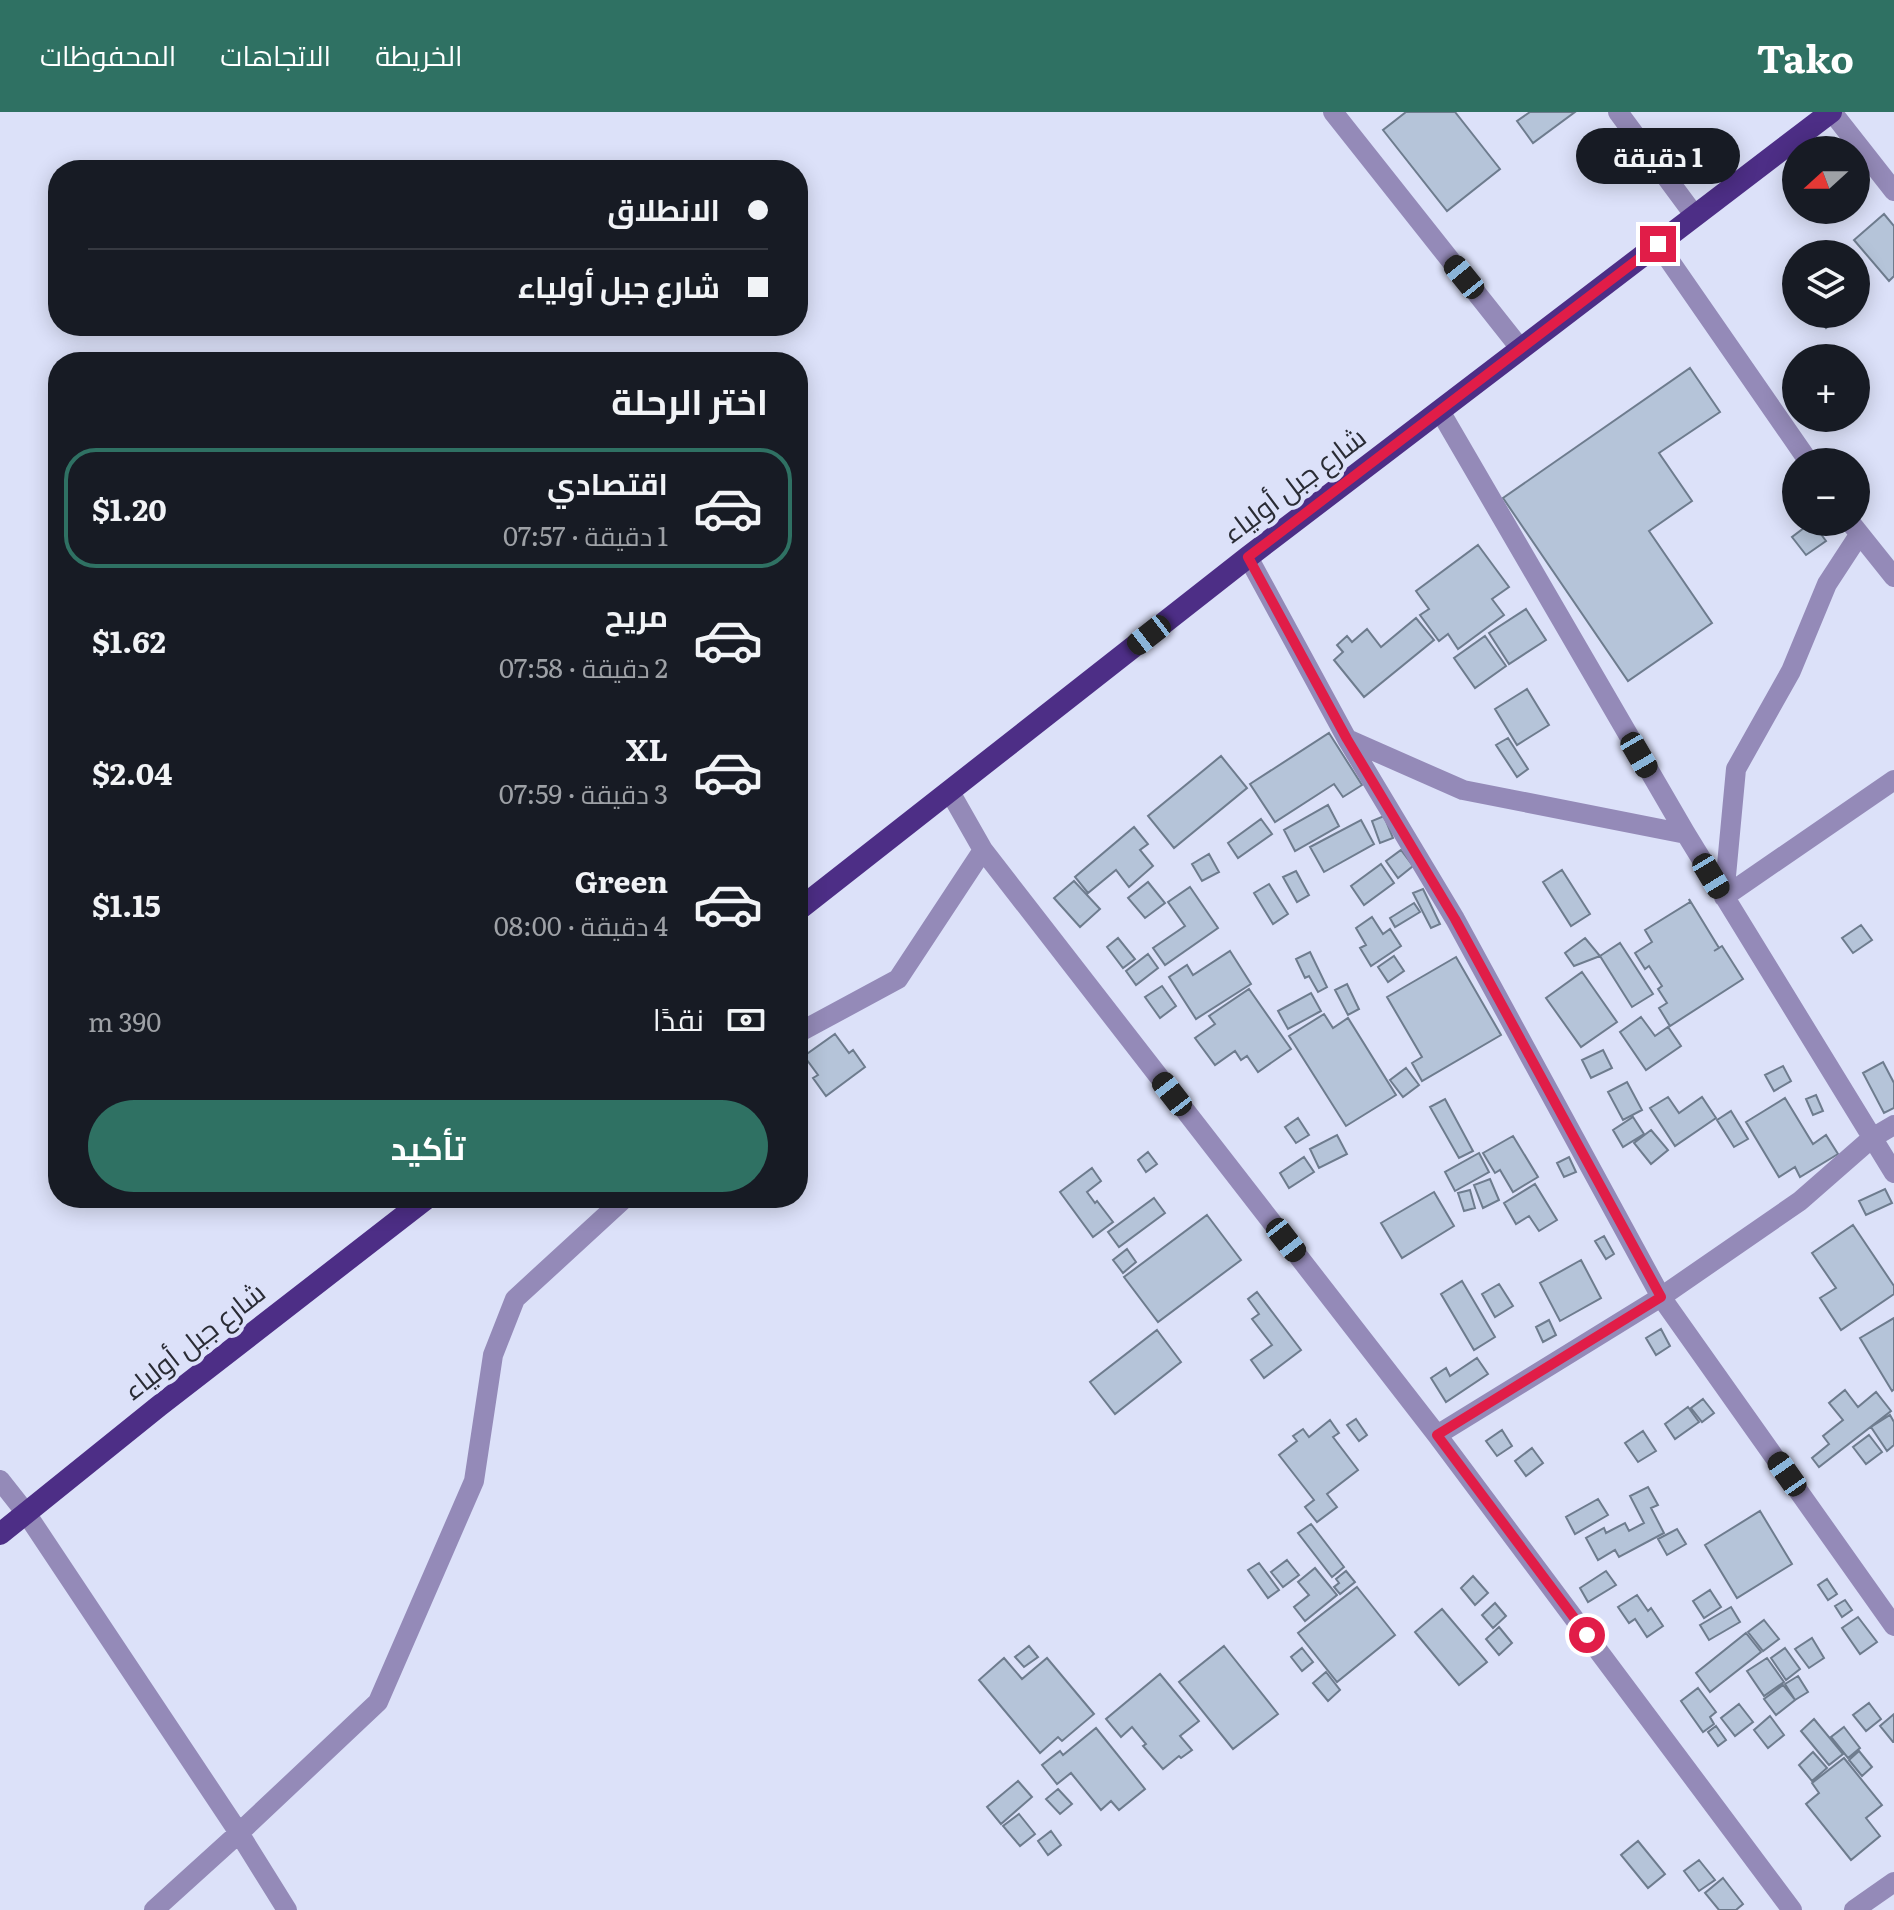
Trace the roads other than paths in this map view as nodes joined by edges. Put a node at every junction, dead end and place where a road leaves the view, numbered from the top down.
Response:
1 (1333, 112) edge
2 (1618, 112) edge
3 (1831, 112) edge
4 (1894, 191) edge
5 (1695, 216) junction
6 (1658, 244) junction
7 (1520, 348) junction
8 (1440, 411) junction
9 (1799, 448) edge
10 (1850, 536) edge
11 (1861, 536) edge
12 (1248, 557) junction
13 (1894, 577) edge
14 (1347, 739) junction
15 (1894, 780) edge
16 (950, 792) junction
17 (1686, 834) junction
18 (983, 850) junction
19 (1724, 897) junction
20 (808, 902) edge
21 (808, 1028) edge
22 (1894, 1125) edge
23 (1872, 1138) junction
24 (1894, 1173) edge
25 (414, 1208) edge
26 (614, 1208) edge
27 (1661, 1297) junction
28 (1437, 1435) junction
29 (0, 1480) edge
30 (26, 1513) junction
31 (0, 1534) edge
32 (1894, 1626) edge
33 (239, 1833) junction
34 (1894, 1882) edge
35 (154, 1910) edge
36 (287, 1910) edge
37 (1792, 1910) edge
38 (1854, 1910) edge

1 - 7 street
2 - 5 street
3 - 4 street
3 - 5 highway, شارع جبل أولياء
5 - 6 highway, شارع جبل أولياء
6 - 7 highway, شارع جبل أولياء
6 - 9 street
7 - 8 highway, شارع جبل أولياء
8 - 12 highway, شارع جبل أولياء
8 - 17 street
10 - 19 street
11 - 13 street
12 - 14 street
12 - 16 highway, شارع جبل أولياء
14 - 17 street
14 - 27 street
15 - 19 street
16 - 18 street
16 - 20 highway, شارع جبل أولياء
17 - 19 street
18 - 21 street
18 - 28 street
19 - 23 street
22 - 23 street
23 - 24 street
23 - 27 street
25 - 30 highway, شارع جبل أولياء
26 - 33 street
27 - 28 street
27 - 32 street
28 - 37 street
29 - 30 street
30 - 31 highway, شارع جبل أولياء
30 - 33 street
33 - 35 street
33 - 36 street
34 - 38 street

